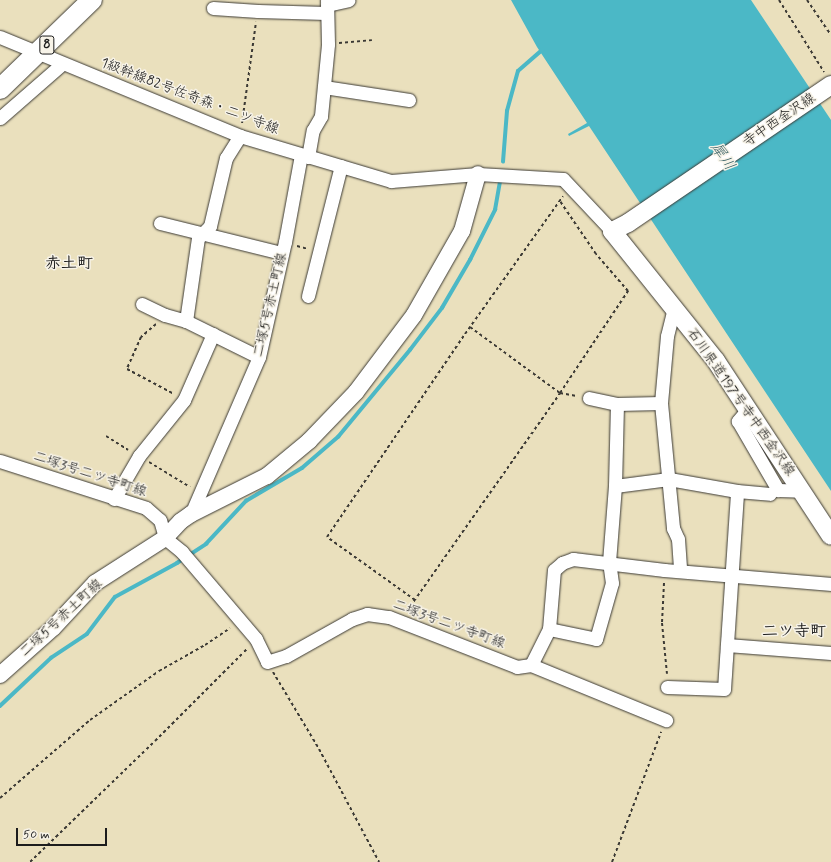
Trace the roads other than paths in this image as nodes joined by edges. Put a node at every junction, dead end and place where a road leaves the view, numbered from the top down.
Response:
1 (92, 0) edge
2 (348, 0) edge
3 (327, 6) edge
4 (213, 8) dead end
5 (0, 37) edge
6 (38, 54) junction
7 (62, 64) junction
8 (829, 81) edge
9 (324, 87) junction
10 (0, 89) edge
11 (409, 100) dead end
12 (0, 118) edge
13 (240, 136) junction
14 (305, 156) junction
15 (341, 166) junction
16 (478, 174) junction
17 (160, 223) dead end
18 (612, 231) junction
19 (204, 234) junction
20 (283, 247) junction
21 (308, 296) dead end
22 (142, 304) dead end
23 (674, 307) junction
24 (186, 321) junction
25 (213, 334) junction
26 (260, 357) junction
27 (588, 398) road end
28 (661, 403) junction
29 (617, 404) junction
30 (0, 461) edge
31 (669, 479) junction
32 (615, 486) junction
33 (737, 491) junction
34 (770, 494) dead end
35 (114, 499) junction
36 (191, 514) junction
37 (831, 536) edge
38 (164, 538) junction
39 (609, 562) junction
40 (680, 571) junction
41 (732, 576) junction
42 (831, 584) edge
43 (549, 629) junction
44 (727, 645) junction
45 (831, 653) edge
46 (531, 665) junction
47 (0, 675) edge
48 (667, 687) road end
49 (666, 720) road end

1 - 6 main road, 8
2 - 3 street
3 - 4 street
3 - 9 street, 二塚5号赤土町線
5 - 6 street, 1級幹線82号佐奇森・二ツ寺線
6 - 7 street, 1級幹線82号佐奇森・二ツ寺線
6 - 10 main road, 8
7 - 12 street
7 - 13 street, 1級幹線82号佐奇森・二ツ寺線
8 - 18 main road, 寺中西金沢線
9 - 11 street
9 - 14 street, 二塚5号赤土町線
13 - 14 street, 1級幹線82号佐奇森・二ツ寺線
13 - 19 street
14 - 15 street, 1級幹線82号佐奇森・二ツ寺線
14 - 20 street, 二塚5号赤土町線
15 - 16 street, 1級幹線82号佐奇森・二ツ寺線
15 - 21 street
16 - 18 street, 1級幹線82号佐奇森・二ツ寺線
16 - 36 street, 二塚5号赤土町線
17 - 19 street
18 - 23 main road, 石川県道197号寺中西金沢線
19 - 20 street
19 - 24 street
20 - 26 street, 二塚5号赤土町線
22 - 24 street
23 - 28 street
23 - 37 main road, 石川県道197号寺中西金沢線
24 - 25 street
25 - 26 street
25 - 35 street
26 - 36 street, 二塚5号赤土町線
27 - 29 street
28 - 29 street
28 - 31 street
29 - 32 street
30 - 35 street, 二塚3号二ツ寺町線
31 - 32 street
31 - 33 street
31 - 40 street
32 - 39 street
33 - 34 street
33 - 41 street
35 - 38 street, 二塚3号二ツ寺町線
36 - 38 street, 二塚5号赤土町線
38 - 46 street, 二塚3号二ツ寺町線
38 - 47 street, 二塚5号赤土町線
39 - 40 street
39 - 43 street
39 - 43 street
40 - 41 street
41 - 42 street
41 - 44 street
43 - 46 street
44 - 45 street
44 - 48 street
46 - 49 street

